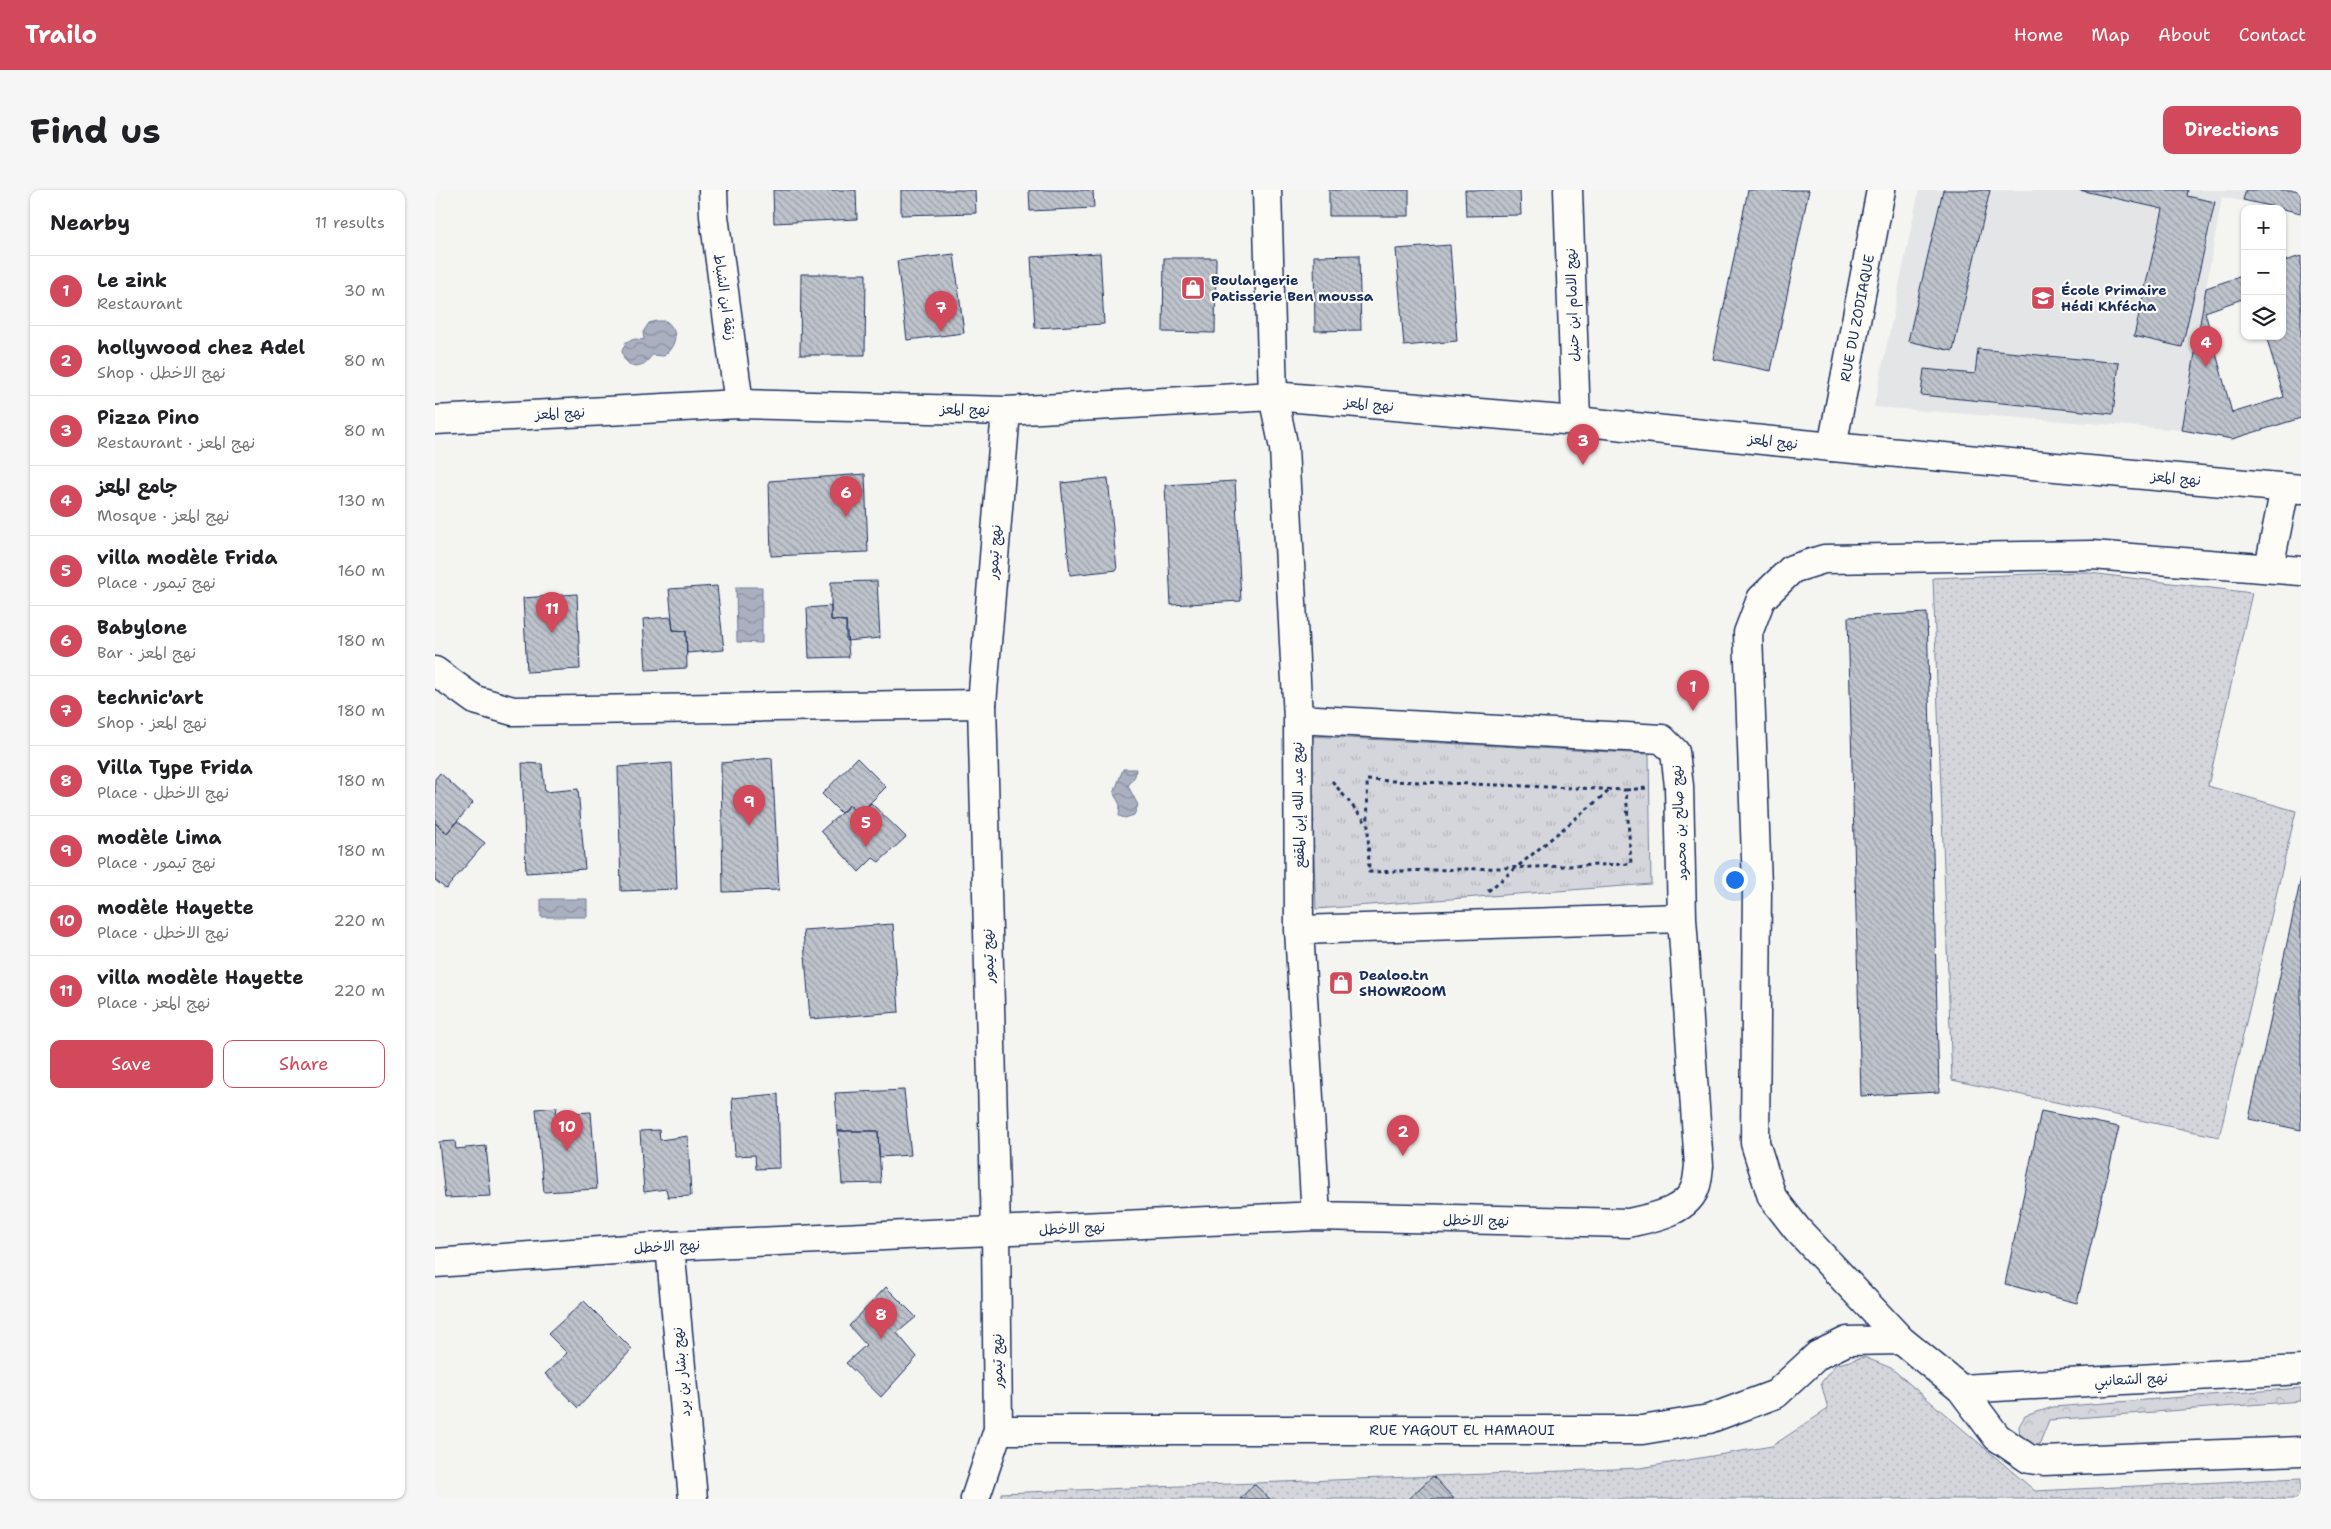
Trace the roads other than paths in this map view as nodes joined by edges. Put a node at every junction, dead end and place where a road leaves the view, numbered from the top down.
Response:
1 (713, 190) edge
2 (1267, 190) edge
3 (1568, 190) edge
4 (1881, 190) edge
5 (1273, 396) junction
6 (739, 404) junction
7 (1006, 410) junction
8 (435, 420) edge
9 (1576, 421) junction
10 (1832, 447) junction
11 (2293, 489) edge
12 (2269, 568) junction
13 (2301, 571) edge
14 (435, 671) edge
15 (983, 704) junction
16 (1298, 719) junction
17 (1682, 918) junction
18 (1299, 930) junction
19 (1696, 1186) joint
20 (1316, 1216) junction
21 (996, 1232) junction
22 (669, 1246) junction
23 (435, 1263) edge
24 (1901, 1340) junction
25 (2301, 1370) edge
26 (1961, 1389) junction
27 (998, 1430) junction
28 (2301, 1451) edge
29 (693, 1499) edge
30 (975, 1499) edge

1 - 6 street, زنقة ابن الشباط
2 - 5 street, نهج عبد الله إبن المقفع
3 - 9 street, نهج الامام ابن حنبل
4 - 10 street, RUE DU ZODIAQUE
5 - 7 street, نهج المعز
5 - 9 street, نهج المعز
5 - 16 street, نهج عبد الله إبن المقفع
6 - 7 street, نهج المعز
6 - 8 street, نهج المعز
7 - 15 street, نهج تيمور
9 - 10 street, نهج المعز
10 - 11 street, نهج المعز
11 - 12 street
12 - 13 street
12 - 24 street
14 - 15 street
15 - 21 street, نهج تيمور
16 - 17 street, نهج صالح بن محمود
16 - 18 street, نهج عبد الله إبن المقفع
17 - 18 street
17 - 19 street, نهج صالح بن محمود
18 - 20 street, نهج عبد الله إبن المقفع
19 - 20 street, نهج الاخطل
20 - 21 street, نهج الاخطل
21 - 22 street, نهج الاخطل
21 - 27 street, نهج تيمور
22 - 23 street, نهج الاخطل
22 - 29 street, نهج بشار بن برد
24 - 26 street
24 - 27 street, RUE YAGOUT EL HAMAOUI
25 - 26 street, نهج الشعانبي
26 - 28 street
27 - 30 street, نهج تيمور

